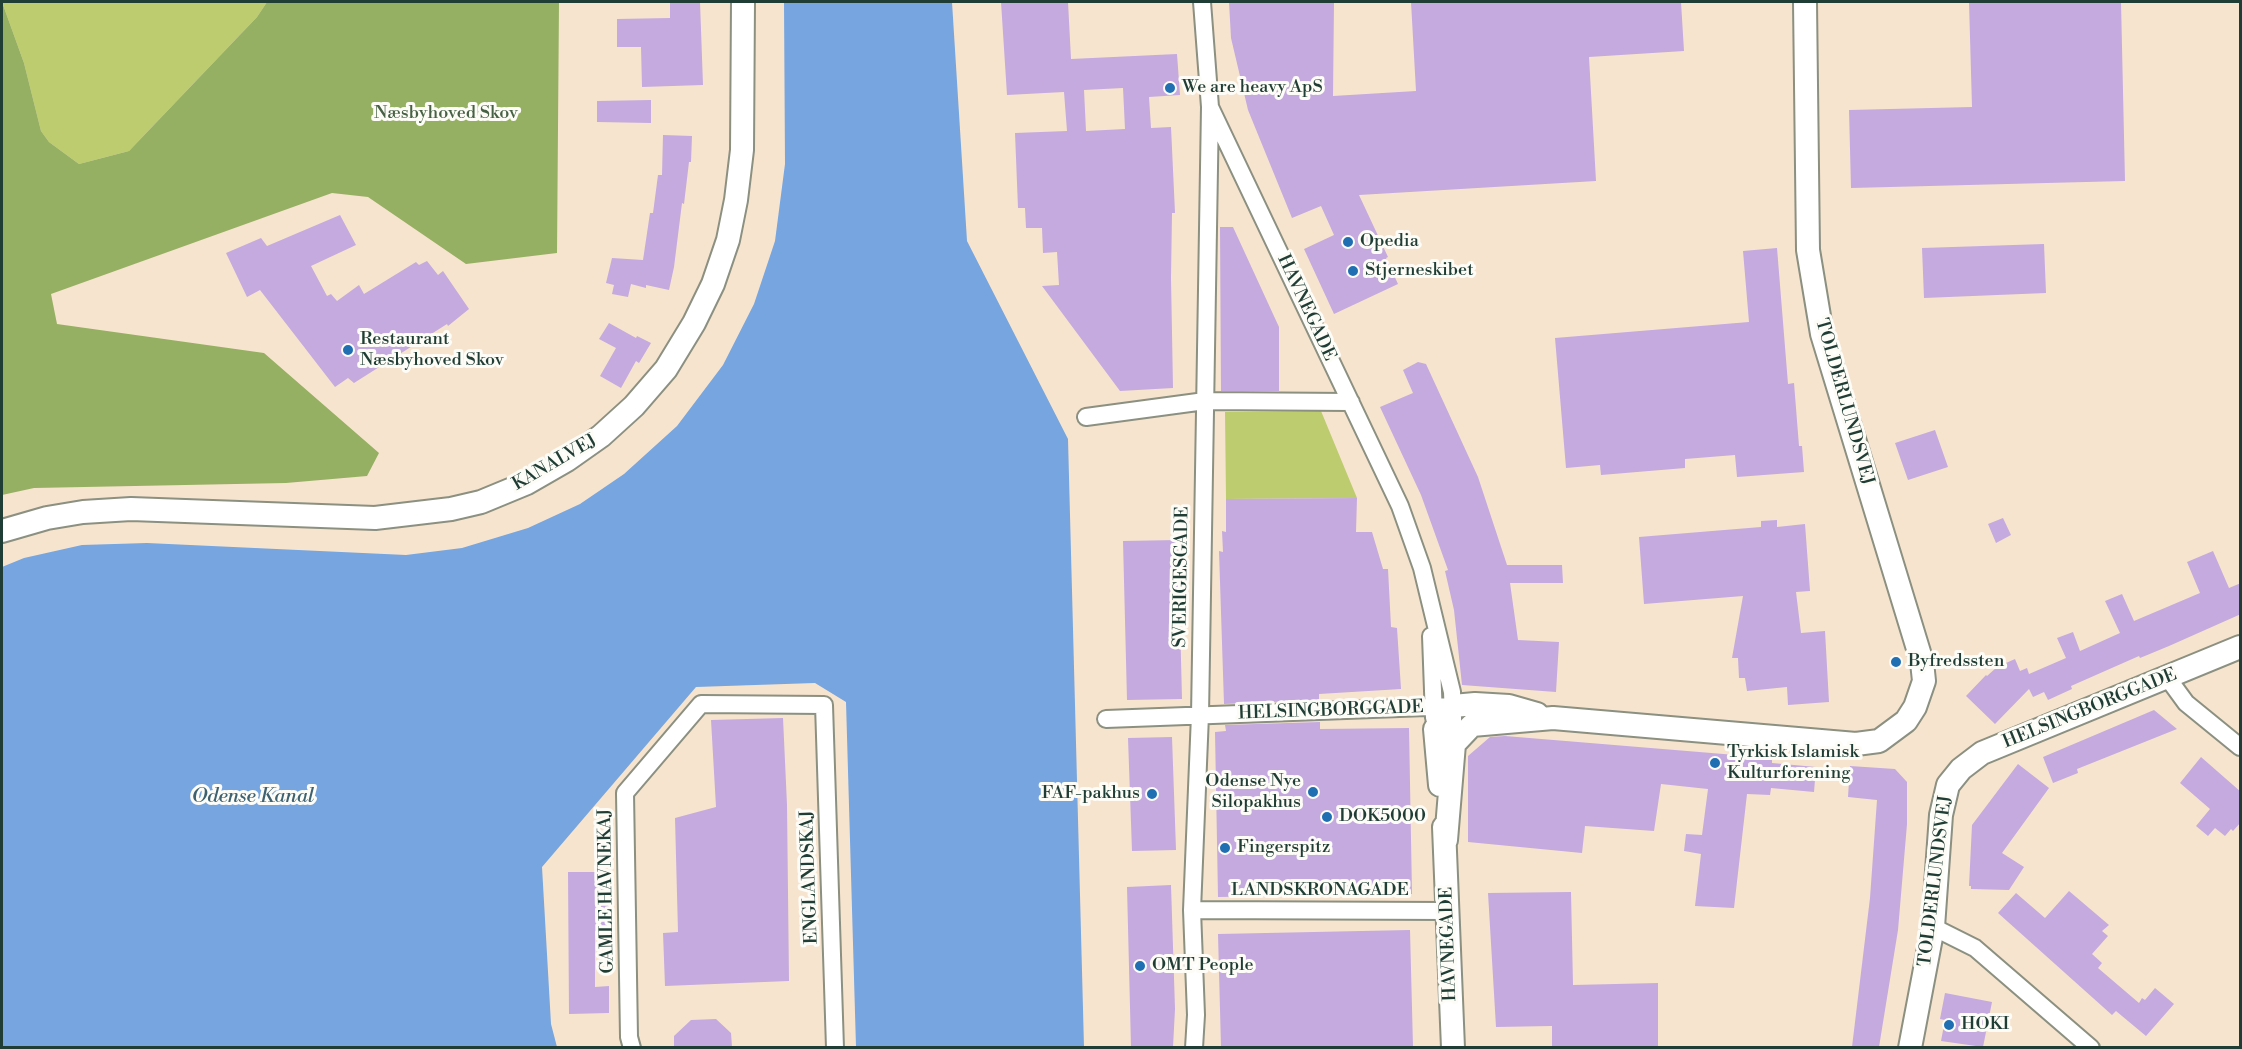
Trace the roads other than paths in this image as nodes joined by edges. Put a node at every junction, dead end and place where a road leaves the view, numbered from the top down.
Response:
1 (743, 2) edge
2 (1202, 2) edge
3 (1805, 2) edge
4 (1210, 107) junction
5 (1205, 401) junction
6 (1350, 402) junction
7 (1086, 417) dead end
8 (2, 531) edge
9 (1431, 611) junction
10 (2241, 647) edge
11 (2167, 677) junction
12 (824, 705) joint
13 (1200, 715) junction
14 (1446, 717) junction
15 (1106, 719) dead end
16 (1906, 721) joint
17 (2241, 747) edge
18 (1948, 785) joint
19 (1192, 909) junction
20 (1448, 911) junction
21 (1933, 927) junction
22 (632, 1047) edge
23 (835, 1047) edge
24 (1194, 1047) edge
25 (1453, 1047) edge
26 (1910, 1047) edge
27 (2091, 1047) edge

1 - 8 street, KANALVEJ
2 - 4 street, HAVNEGADE
3 - 16 street, TOLDERLUNDSVEJ
4 - 5 street, SVERIGESGADE
4 - 6 street, HAVNEGADE
5 - 6 street
5 - 7 street
5 - 13 street, SVERIGESGADE
6 - 9 street, HAVNEGADE
9 - 14 street, HAVNEGADE
9 - 14 street, HAVNEGADE
10 - 11 street, HELSINGBORGGADE
11 - 17 street
11 - 18 street, HELSINGBORGGADE
12 - 22 street, GAMLE HAVNEKAJ
12 - 23 street, ENGLANDSKAJ
13 - 14 street, HELSINGBORGGADE
13 - 15 street, HELSINGBORGGADE
13 - 19 street, SVERIGESGADE
14 - 16 street, HELSINGBORGGADE
14 - 20 street, HAVNEGADE
18 - 21 street, TOLDERLUNDSVEJ
19 - 20 street, LANDSKRONAGADE
19 - 24 street, SVERIGESGADE
20 - 25 street, HAVNEGADE
21 - 26 street, TOLDERLUNDSVEJ
21 - 27 street

